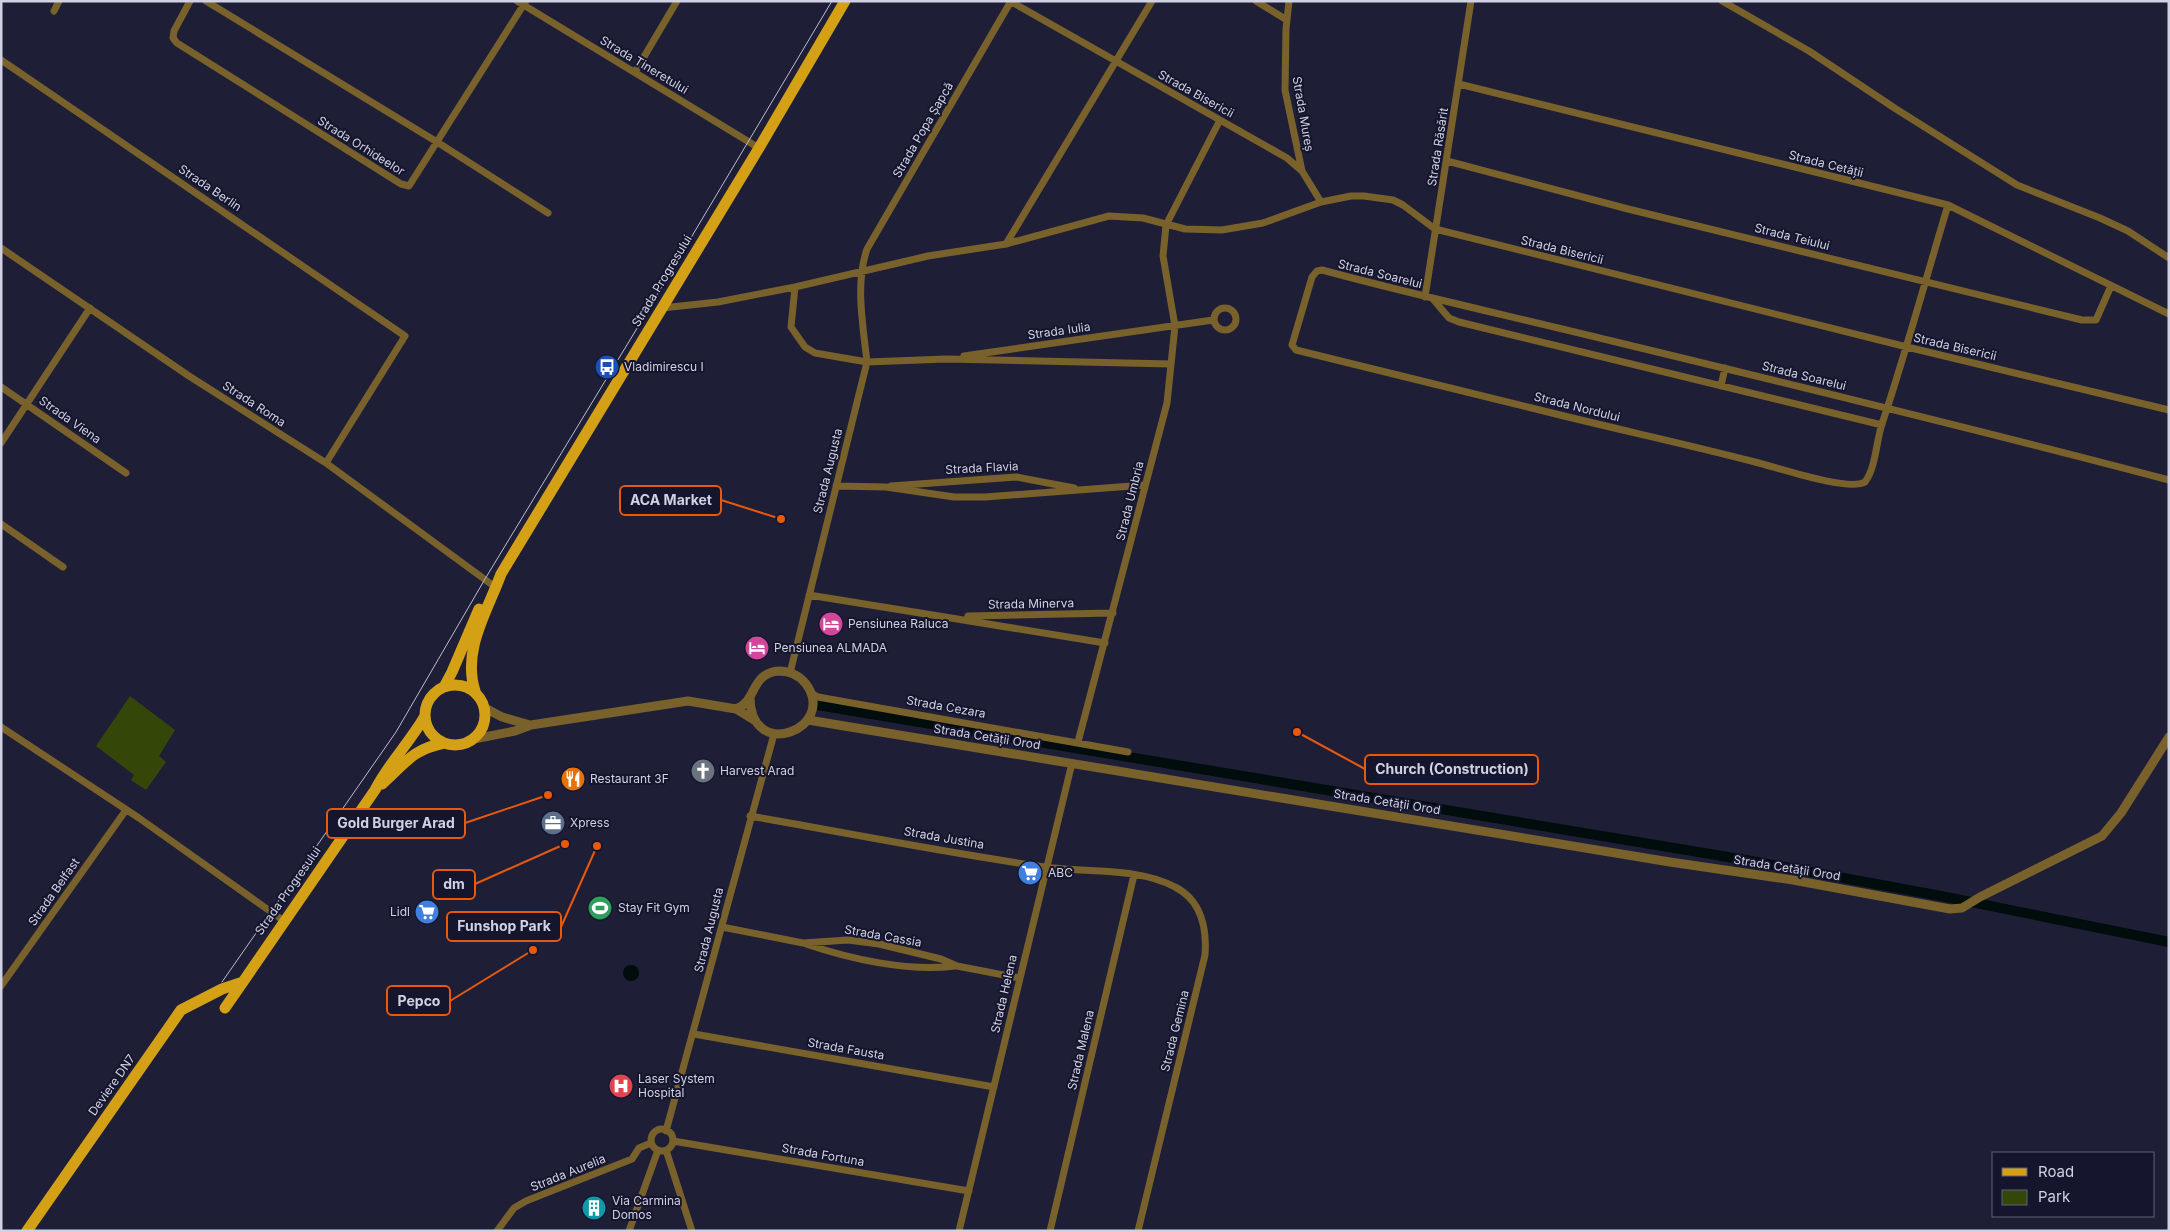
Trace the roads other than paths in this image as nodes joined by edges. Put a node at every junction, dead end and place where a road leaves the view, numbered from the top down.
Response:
1 (59, 1) edge
2 (190, 1) edge
3 (206, 1) edge
4 (677, 1) edge
5 (845, 1) edge
6 (1011, 1) edge
7 (1152, 1) edge
8 (1256, 1) edge
9 (1289, 1) edge
10 (1471, 1) edge
11 (1722, 1) edge
12 (522, 3) edge
13 (54, 10) dead end
14 (1287, 20) junction
15 (1, 60) edge
16 (1116, 62) junction
17 (635, 72) junction
18 (1459, 84) junction
19 (1220, 120) junction
20 (438, 142) junction
21 (759, 148) junction
22 (1447, 161) junction
23 (1302, 171) junction
24 (1321, 202) junction
25 (1948, 206) junction
26 (548, 212) dead end
27 (1166, 225) junction
28 (1436, 229) junction
29 (1006, 244) junction
30 (1, 248) edge
31 (2169, 258) edge
32 (1322, 270) joint
33 (860, 273) junction
34 (1925, 281) junction
35 (2111, 286) junction
36 (795, 287) junction
37 (1429, 298) junction
38 (90, 308) junction
39 (662, 308) junction
40 (2169, 314) edge
41 (1213, 320) dead end
42 (1175, 326) junction
43 (1906, 347) junction
44 (946, 359) junction
45 (867, 362) junction
46 (1172, 364) junction
47 (1726, 368) junction
48 (1721, 386) junction
49 (1, 387) edge
50 (27, 404) junction
51 (1888, 409) junction
52 (2169, 410) edge
53 (1882, 425) junction
54 (1, 442) edge
55 (326, 463) junction
56 (126, 473) dead end
57 (2169, 480) edge
58 (1145, 485) junction
59 (836, 486) junction
60 (886, 487) junction
61 (1079, 489) junction
62 (1, 524) edge
63 (63, 567) dead end
64 (500, 574) junction
65 (492, 584) junction
66 (809, 595) junction
67 (1113, 613) junction
68 (950, 617) junction
69 (1105, 643) junction
70 (790, 673) junction
71 (444, 686) junction
72 (475, 691) junction
73 (811, 693) junction
74 (750, 698) junction
75 (485, 708) junction
76 (736, 709) junction
77 (425, 716) junction
78 (754, 720) junction
79 (808, 720) junction
80 (531, 725) junction
81 (1, 727) edge
82 (774, 734) junction
83 (2169, 737) edge
84 (474, 739) junction
85 (1078, 742) junction
86 (444, 743) junction
87 (1128, 752) dead end
88 (1072, 764) junction
89 (375, 790) junction
90 (126, 810) junction
91 (750, 816) junction
92 (1046, 867) junction
93 (1134, 875) junction
94 (284, 921) junction
95 (722, 927) junction
96 (803, 943) junction
97 (956, 966) junction
98 (1019, 978) junction
99 (243, 982) junction
100 (1, 986) edge
101 (225, 1008) dead end
102 (694, 1034) junction
103 (994, 1087) junction
104 (666, 1131) junction
105 (673, 1141) junction
106 (652, 1142) junction
107 (662, 1150) junction
108 (969, 1191) junction
109 (27, 1231) edge
110 (497, 1231) edge
111 (629, 1231) edge
112 (692, 1231) edge
113 (959, 1231) edge
114 (1050, 1231) edge
115 (1138, 1231) edge

1 - 13 street
2 - 20 street, Strada Orhideelor
3 - 20 street
4 - 17 street
5 - 21 main road, Strada Progresului
6 - 16 street, Strada Bisericii
6 - 33 street, Strada Popa Șapcă
7 - 16 street
8 - 14 street
9 - 14 street, Strada Mureș
10 - 18 street, Strada Răsărit
11 - 31 street
12 - 17 street, Strada Tineretului
12 - 20 street, Strada Orhideelor
14 - 23 street, Strada Mureș
15 - 55 street, Strada Berlin
16 - 19 street, Strada Bisericii
16 - 29 street
17 - 21 street, Strada Tineretului
18 - 22 street, Strada Răsărit
18 - 25 street, Strada Cetății
19 - 23 street, Strada Bisericii
19 - 27 street
20 - 26 street
21 - 39 main road, Strada Progresului
22 - 28 street, Strada Răsărit
22 - 34 street, Strada Teiului
23 - 24 street, Strada Bisericii
24 - 27 street
24 - 28 street, Strada Bisericii
25 - 34 street, Strada Nordului
25 - 35 street, Strada Cetății
27 - 29 street
27 - 42 street, Strada Umbria
28 - 37 street, Strada Răsărit
28 - 43 street, Strada Bisericii
29 - 33 street
30 - 38 street, Strada Roma
32 - 37 street, Strada Soarelui
32 - 53 street, Strada Nordului
33 - 36 street
33 - 45 street, Strada Augusta
34 - 35 street, Strada Teiului
34 - 43 street, Strada Nordului
35 - 40 street, Strada Cetății
36 - 39 street
36 - 45 street, Strada Iulia
37 - 47 street, Strada Soarelui
37 - 48 street, Strada Soarelui
38 - 50 street
38 - 55 street, Strada Roma
39 - 64 main road, Strada Progresului
41 - 42 street, Strada Iulia
42 - 44 street, Strada Iulia
42 - 46 street, Strada Umbria
43 - 51 street, Strada Nordului
43 - 52 street, Strada Bisericii
44 - 45 street, Strada Iulia
44 - 46 street, Strada Iulia
45 - 59 street, Strada Augusta
46 - 58 street, Strada Umbria
47 - 48 street
47 - 51 street, Strada Soarelui
48 - 53 street, Strada Soarelui
49 - 50 street, Strada Viena
50 - 54 street
50 - 56 street, Strada Viena
51 - 53 street, Strada Nordului
51 - 57 street, Strada Soarelui
55 - 65 street, Strada Roma
58 - 61 street, Strada Flavia
58 - 67 street, Strada Umbria
59 - 60 street, Strada Flavia
59 - 66 street, Strada Augusta
60 - 61 street, Strada Flavia
60 - 61 street, Strada Flavia
62 - 63 street
64 - 65 main road, Strada Progresului
64 - 72 main road, Strada Progresului
65 - 71 main road, Strada Progresului
66 - 68 street, Strada Minerva
66 - 70 street, Strada Augusta
67 - 68 street, Strada Minerva
67 - 69 street, Strada Umbria
68 - 69 street, Strada Minerva
69 - 85 street
70 - 73 street
70 - 74 street
71 - 72 main road
71 - 77 main road
72 - 75 main road
73 - 79 street
73 - 85 street, Strada Cezara
74 - 76 street
74 - 78 street
75 - 80 street
75 - 84 main road
76 - 78 street
76 - 80 street
77 - 86 main road
77 - 89 main road, Strada Progresului
78 - 82 street
79 - 82 street
79 - 88 street, Strada Cetății Orod
80 - 84 street
81 - 90 street
82 - 91 street, Strada Augusta
83 - 88 street, Strada Cetății Orod
84 - 86 main road
85 - 87 street, Strada Cezara
86 - 89 main road, Strada Progresului
88 - 92 street, Strada Helena
89 - 94 main road, Strada Progresului
90 - 94 street
90 - 100 street, Strada Belfast
91 - 92 street, Strada Justina
91 - 95 street, Strada Augusta
92 - 93 street, Strada Justina
92 - 98 street, Strada Helena
93 - 114 street, Strada Malena
93 - 115 street, Strada Gemina
94 - 99 main road, Strada Progresului
95 - 96 street, Strada Cassia
95 - 102 street, Strada Augusta
96 - 97 street, Strada Cassia
96 - 97 street, Strada Cassia
97 - 98 street, Strada Cassia
98 - 103 street, Strada Helena
99 - 101 main road, Strada Progresului
99 - 109 main road, Deviere DN7
102 - 103 street, Strada Fausta
102 - 104 street, Strada Augusta
103 - 108 street, Strada Helena
104 - 105 street
104 - 106 street
105 - 107 street
105 - 108 street, Strada Fortuna
106 - 107 street
106 - 110 street, Strada Aurelia
107 - 111 street
107 - 112 street
108 - 113 street, Strada Helena

